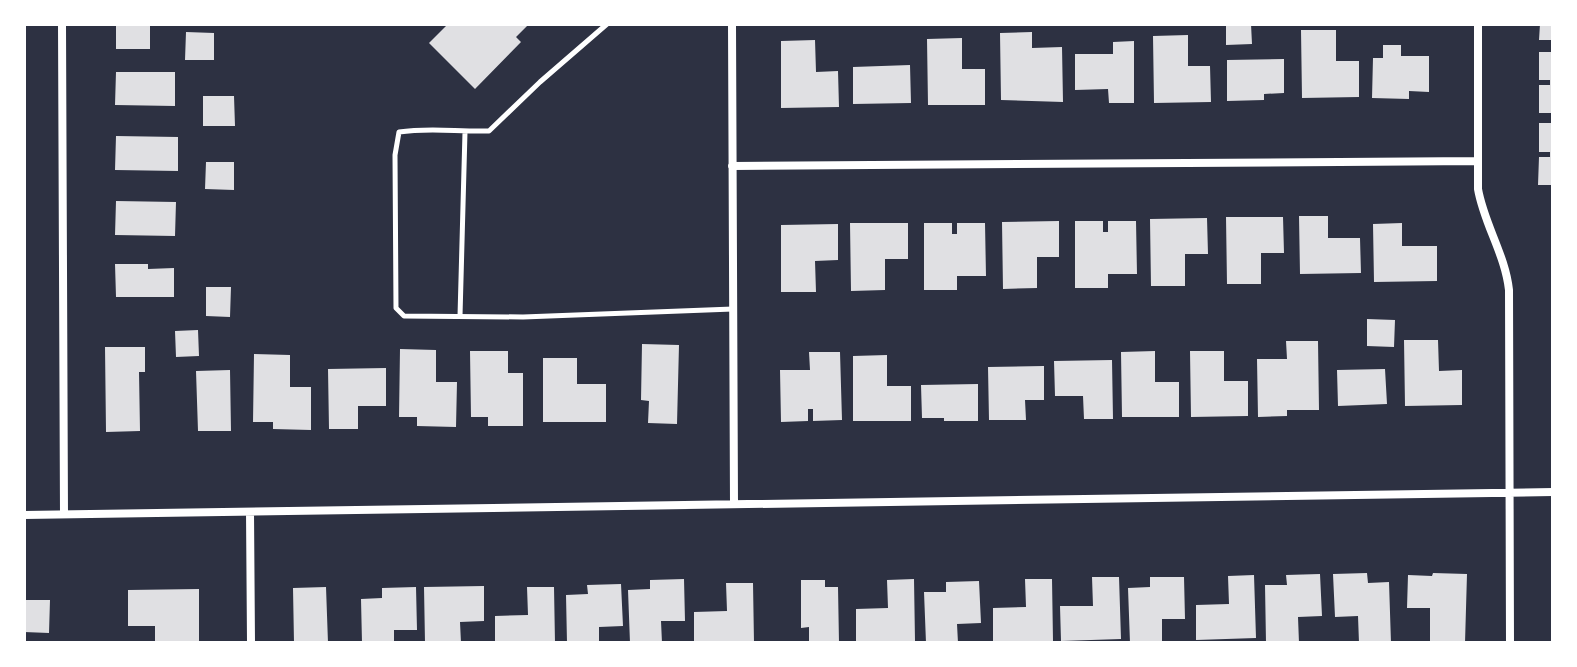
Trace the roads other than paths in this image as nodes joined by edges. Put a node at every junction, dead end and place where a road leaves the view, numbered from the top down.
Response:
1 (62, 24) edge
2 (607, 24) edge
3 (732, 24) edge
4 (1478, 24) edge
5 (465, 132) junction
6 (1478, 161) junction
7 (732, 166) junction
8 (734, 309) junction
9 (460, 316) junction
10 (1553, 492) edge
11 (1512, 493) junction
12 (734, 503) junction
13 (250, 512) junction
14 (64, 514) junction
15 (24, 515) edge
16 (251, 643) edge
17 (1510, 643) edge

1 - 14 street
2 - 5 lane
3 - 7 street
4 - 6 street
5 - 9 lane
5 - 9 lane
6 - 7 street
6 - 11 street
7 - 8 street
8 - 9 lane
8 - 12 street
10 - 11 street
11 - 12 street
11 - 17 street
12 - 13 street
13 - 14 street
13 - 16 street
14 - 15 street

